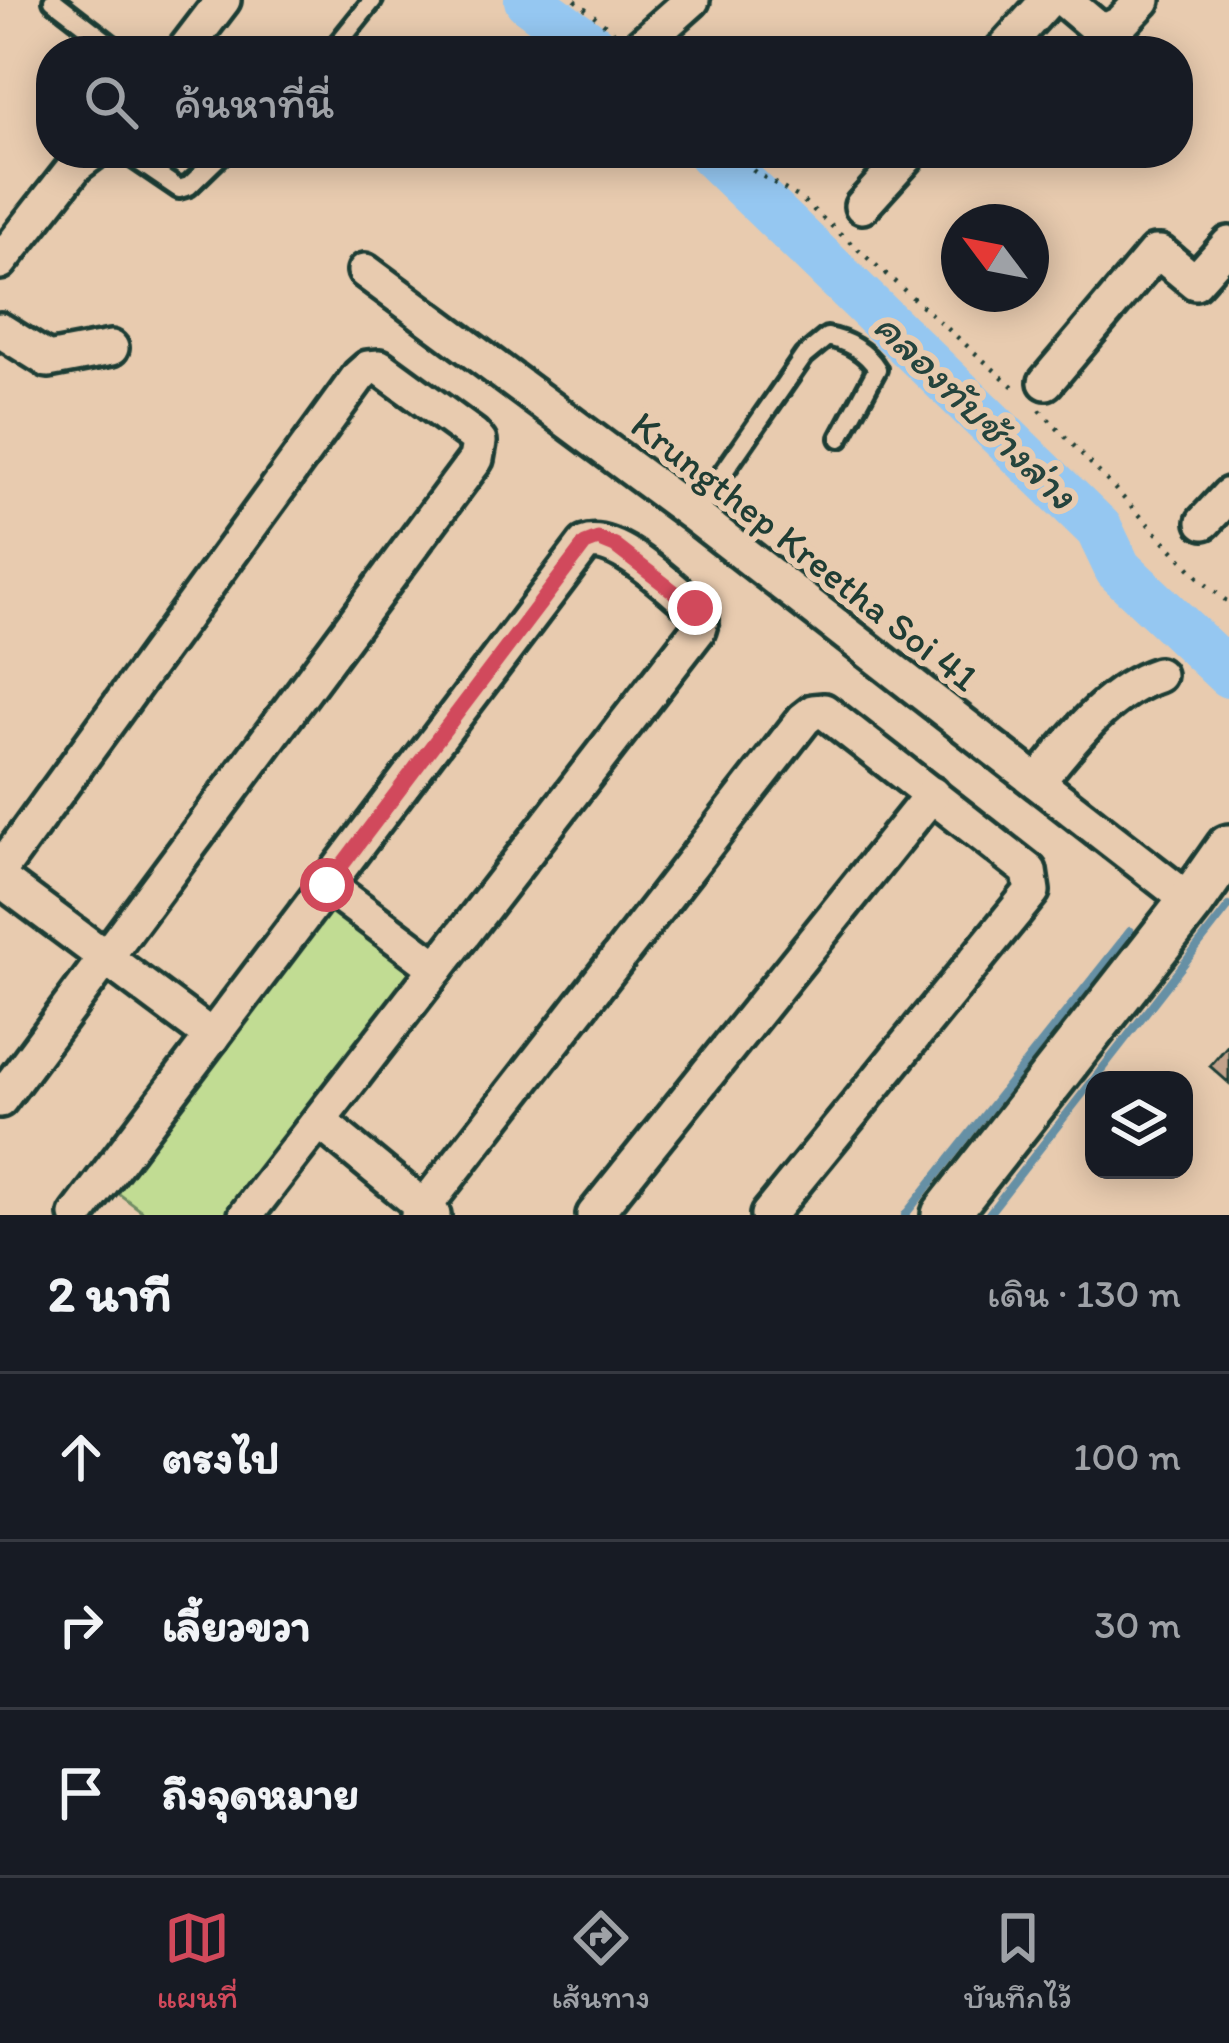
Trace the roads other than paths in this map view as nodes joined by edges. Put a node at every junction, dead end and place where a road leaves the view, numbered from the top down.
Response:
1 (53, 0) edge
2 (223, 0) edge
3 (373, 0) edge
4 (692, 0) edge
5 (1048, 0) edge
6 (1064, 0) edge
7 (1143, 0) edge
8 (100, 36) edge
9 (195, 36) edge
10 (344, 36) edge
11 (652, 36) edge
12 (1016, 36) edge
13 (74, 168) edge
14 (149, 168) edge
15 (208, 168) edge
16 (896, 168) edge
17 (862, 206) dead end
18 (1229, 244) edge
19 (0, 262) edge
20 (364, 271) dead end
21 (0, 330) edge
22 (111, 349) dead end
23 (1034, 394) road end
24 (840, 438) dead end
25 (1229, 495) edge
26 (694, 515) junction
27 (1204, 522) dead end
28 (1158, 675) dead end
29 (1036, 782) junction
30 (932, 794) junction
31 (1229, 848) edge
32 (0, 874) edge
33 (327, 885) junction
34 (1191, 902) junction
35 (106, 957) junction
36 (437, 968) junction
37 (212, 1037) junction
38 (0, 1100) edge
39 (319, 1121) junction
40 (425, 1213) edge
41 (77, 1215) edge
42 (246, 1215) edge
43 (594, 1215) edge
44 (768, 1215) edge
45 (945, 1215) edge

1 - 8 lane
2 - 9 street
3 - 10 lane
4 - 11 street
5 - 12 street
6 - 7 street
13 - 19 street
14 - 15 lane
16 - 17 street
18 - 23 street
20 - 26 street, Krungthep Kreetha Soi 41
21 - 22 street
24 - 26 lane
25 - 27 street
26 - 29 street, Krungthep Kreetha Soi 41
28 - 29 street
29 - 34 street, Krungthep Kreetha Soi 41
30 - 40 street
30 - 43 street
30 - 44 street
31 - 34 main road
32 - 35 street
32 - 35 street
33 - 36 street
33 - 36 street
33 - 37 street
34 - 45 main road
35 - 37 street
35 - 38 street
36 - 39 street
37 - 41 street
39 - 40 street
39 - 42 street

